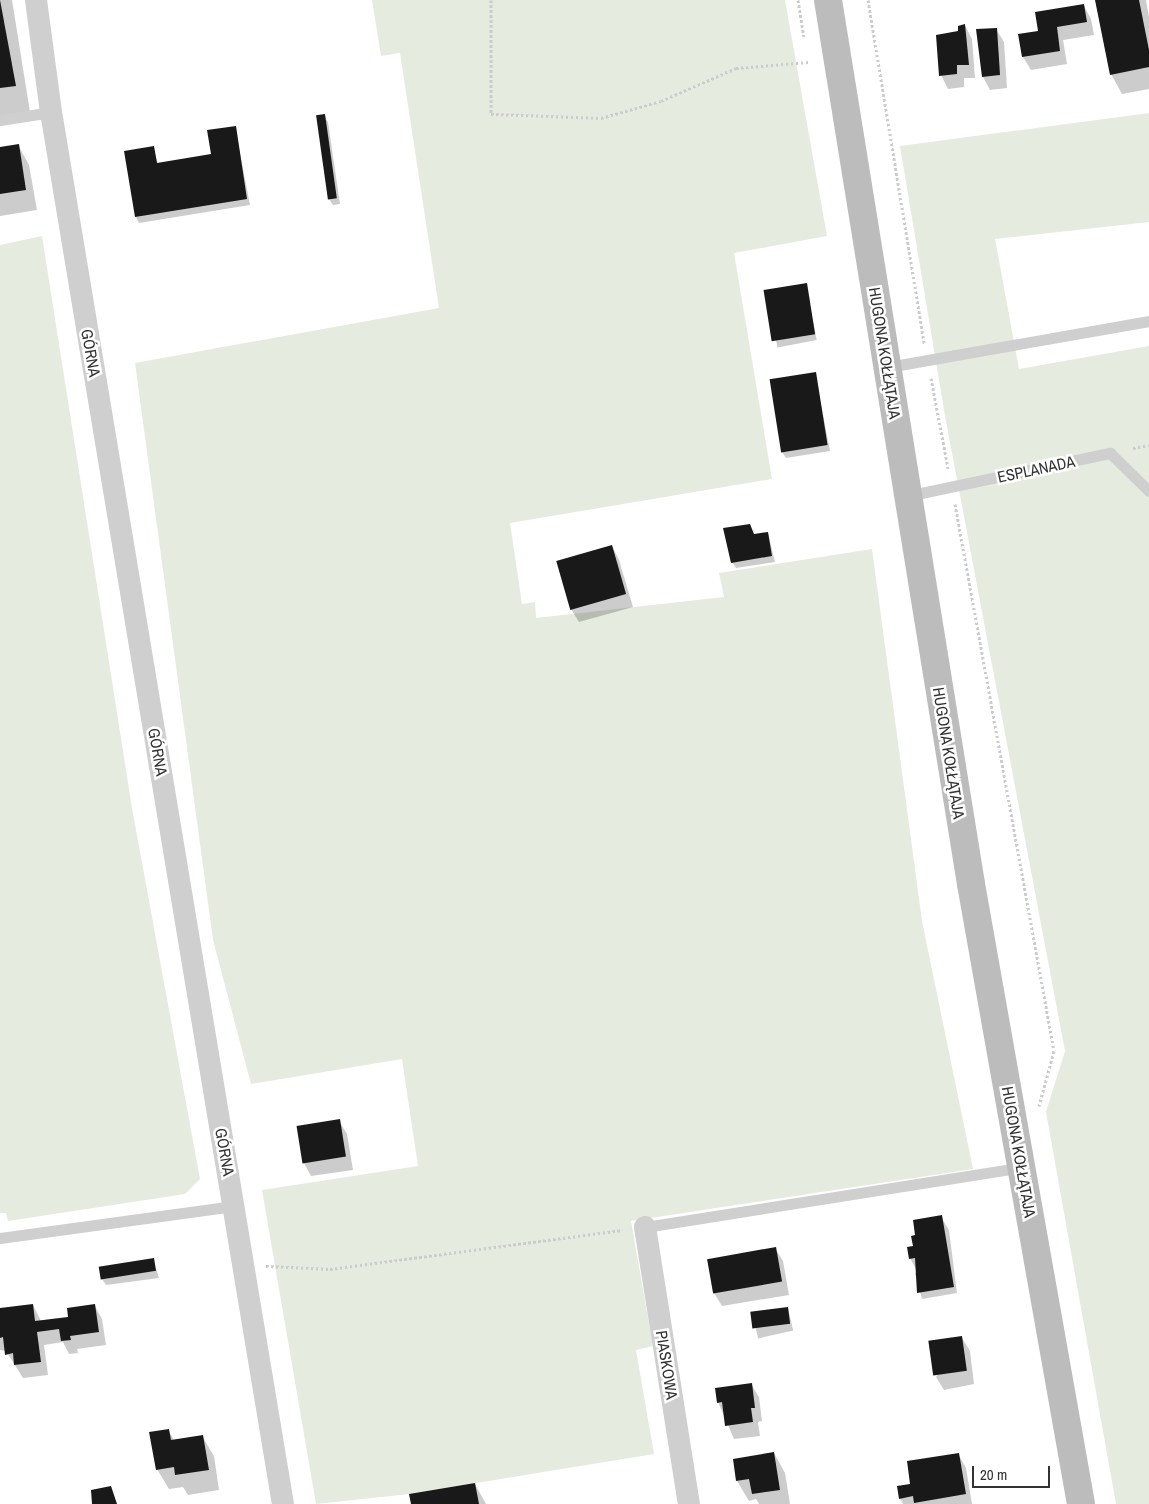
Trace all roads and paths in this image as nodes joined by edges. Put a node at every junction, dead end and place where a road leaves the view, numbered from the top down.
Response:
1 (36, 0) edge
2 (492, 0) edge
3 (798, 0) edge
4 (828, 0) edge
5 (868, 0) edge
6 (806, 44) dead end
7 (807, 53) dead end
8 (50, 112) junction
9 (0, 120) edge
10 (1149, 321) edge
11 (928, 362) junction
12 (888, 367) junction
13 (952, 486) junction
14 (1149, 491) edge
15 (907, 496) junction
16 (1038, 1111) dead end
17 (1022, 1167) junction
18 (234, 1206) junction
19 (645, 1227) junction
20 (0, 1238) edge
21 (244, 1268) junction
22 (283, 1504) edge
23 (689, 1504) edge
24 (1081, 1504) edge

1 - 8 street, GÓRNA
2 - 7 path
3 - 6 path
4 - 12 main road, HUGONA KOŁŁĄTAJA
5 - 11 path
8 - 9 lane
8 - 18 street, GÓRNA
10 - 11 lane
11 - 12 lane
11 - 13 path
12 - 15 main road, HUGONA KOŁŁĄTAJA
13 - 14 lane, ESPLANADA
13 - 15 lane, ESPLANADA
13 - 16 path
15 - 17 main road, HUGONA KOŁŁĄTAJA
17 - 19 lane
17 - 24 main road, HUGONA KOŁŁĄTAJA
18 - 20 lane
18 - 21 street, GÓRNA
19 - 21 path
19 - 23 street, PIASKOWA
21 - 22 street, GÓRNA

